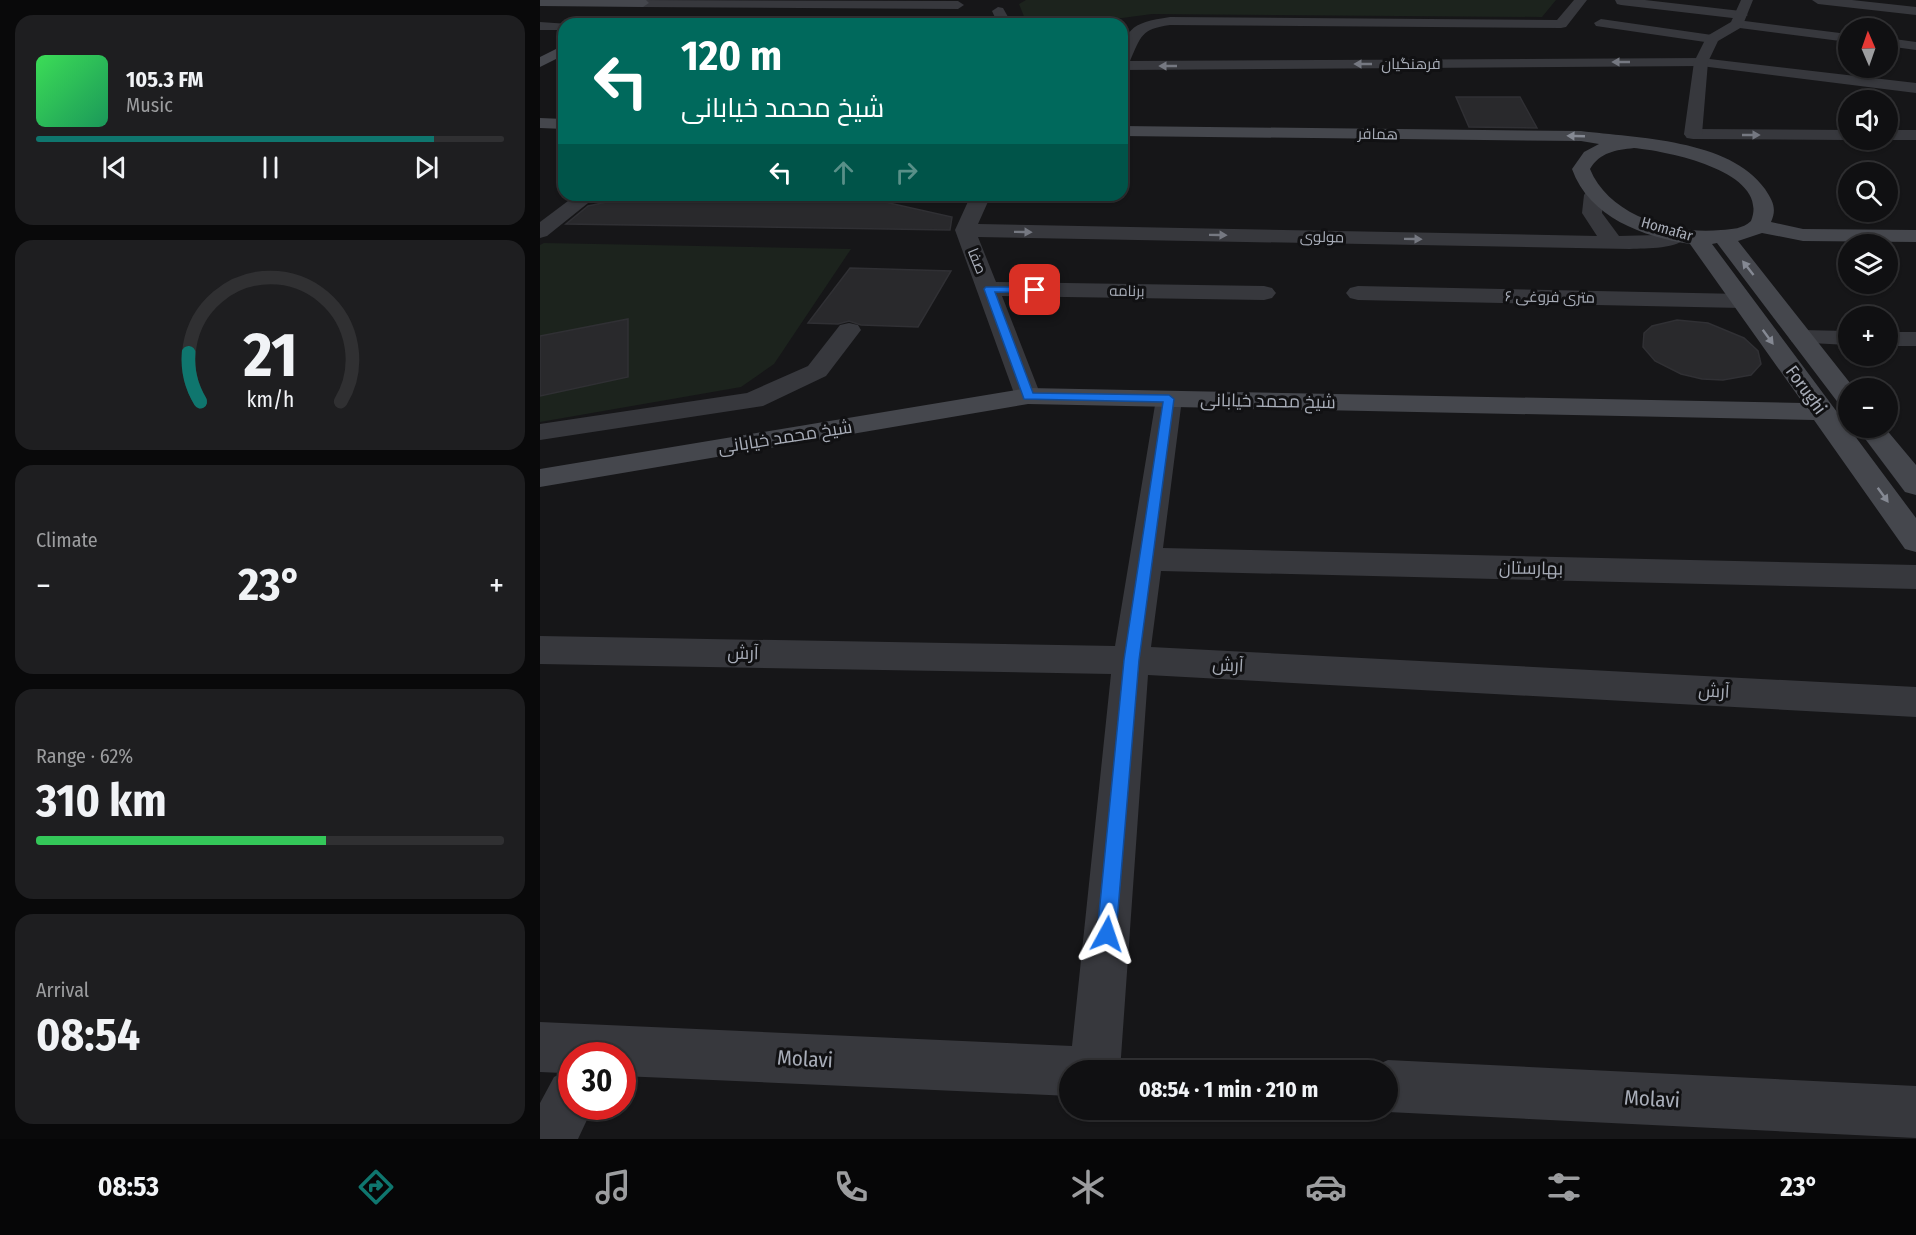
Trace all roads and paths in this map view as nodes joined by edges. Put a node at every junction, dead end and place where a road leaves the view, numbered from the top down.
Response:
1 (931, 0) edge
2 (1581, 0) edge
3 (1747, 0) edge
4 (1818, 0) edge
5 (646, 1) edge
6 (1621, 1) edge
7 (540, 2) edge
8 (863, 2) edge
9 (845, 4) junction
10 (898, 4) junction
11 (959, 6) edge
12 (998, 11) dead end
13 (1916, 11) edge
14 (830, 17) dead end
15 (618, 18) edge
16 (1002, 18) edge
17 (1739, 20) junction
18 (1601, 23) dead end
19 (1550, 24) junction
20 (540, 26) edge
21 (558, 26) edge
22 (1838, 36) edge
23 (1712, 39) junction
24 (1898, 44) edge
25 (1916, 46) edge
26 (1656, 49) dead end
27 (1128, 51) edge
28 (558, 53) edge
29 (1584, 62) junction
30 (1670, 62) junction
31 (1701, 62) junction
32 (540, 63) edge
33 (1128, 64) edge
34 (1916, 88) edge
35 (540, 123) edge
36 (558, 124) edge
37 (1128, 131) edge
38 (1693, 134) junction
39 (540, 135) edge
40 (1838, 135) edge
41 (1898, 135) edge
42 (1916, 135) edge
43 (558, 136) edge
44 (1388, 140) junction
45 (1128, 142) edge
46 (1634, 143) junction
47 (1654, 144) junction
48 (1585, 160) junction
49 (1730, 169) junction
50 (1594, 195) junction
51 (580, 201) edge
52 (978, 201) edge
53 (965, 231) junction
54 (540, 232) edge
55 (1719, 234) junction
56 (1916, 236) edge
57 (1612, 242) junction
58 (1838, 248) edge
59 (1898, 249) edge
60 (1916, 249) edge
61 (989, 289) junction
62 (1264, 293) dead end
63 (1359, 293) dead end
64 (1742, 301) junction
65 (849, 330) dead end
66 (1801, 337) junction
67 (1838, 338) edge
68 (1898, 339) edge
69 (1916, 339) edge
70 (1838, 385) edge
71 (1028, 396) junction
72 (1169, 399) junction
73 (1823, 412) junction
74 (540, 432) edge
75 (1879, 438) edge
76 (541, 478) edge
77 (1916, 485) edge
78 (1916, 541) edge
79 (1146, 559) junction
80 (1916, 577) edge
81 (540, 650) edge
82 (1131, 660) junction
83 (1916, 702) edge
84 (540, 1047) edge
85 (558, 1049) edge
86 (636, 1055) edge
87 (1096, 1060) edge
88 (1059, 1071) edge
89 (1398, 1086) edge
90 (1916, 1112) edge
91 (560, 1120) edge
92 (550, 1139) edge

1 - 10 street
2 - 19 street
3 - 17 street
4 - 13 street
5 - 7 main road
5 - 9 street
5 - 15 main road
6 - 17 street
8 - 9 street
8 - 10 street
9 - 14 street
10 - 11 street
12 - 16 street
17 - 22 street
17 - 23 street
18 - 23 street
19 - 27 street
19 - 29 street
20 - 21 street
23 - 31 street
24 - 25 street
26 - 30 street
28 - 32 main road
30 -> 29 street, فرهنگیان
29 -> 33 street, فرهنگیان
30 - 31 street, فرهنگیان
31 - 34 street, فرهنگیان
31 - 38 street
35 - 36 main road
37 - 44 main road, همافر
38 -> 40 street
38 - 47 street
38 - 49 street
39 - 43 main road
41 - 42 street
44 - 45 main road, همافر
46 -> 44 main road, همافر
44 - 48 main road, همافر
46 - 47 main road
46 - 48 main road
47 - 49 main road
48 - 50 main road, Homafar
49 - 55 main road
50 - 55 main road, Homafar
50 - 57 street
51 - 54 street
52 - 53 street, صفا
53 -> 57 street, مولوی
53 - 61 street, صفا
55 - 56 main road
55 - 57 street, مولوی
55 - 58 main road
55 - 64 main road, Forughi
66 -> 55 main road, Forughi
59 - 60 main road
61 - 62 street, برنامه
61 - 71 street, صفا
63 - 64 street, ۶ متری فروغی
64 -> 73 main road, Forughi
65 - 74 street
66 - 67 street
66 - 70 main road, Forughi
68 - 69 street
71 - 72 main road, شیخ محمد خیابانی
71 - 76 main road, شیخ محمد خیابانی
72 - 73 main road, شیخ محمد خیابانی
72 - 79 street
73 -> 78 main road, Forughi
75 - 77 main road
79 - 80 street, بهارستان
79 - 82 street
81 - 82 street, آرش
82 - 83 street, آرش
82 - 87 street
84 - 85 street, Molavi
86 - 88 street, Molavi
89 - 90 street, Molavi
91 - 92 street

